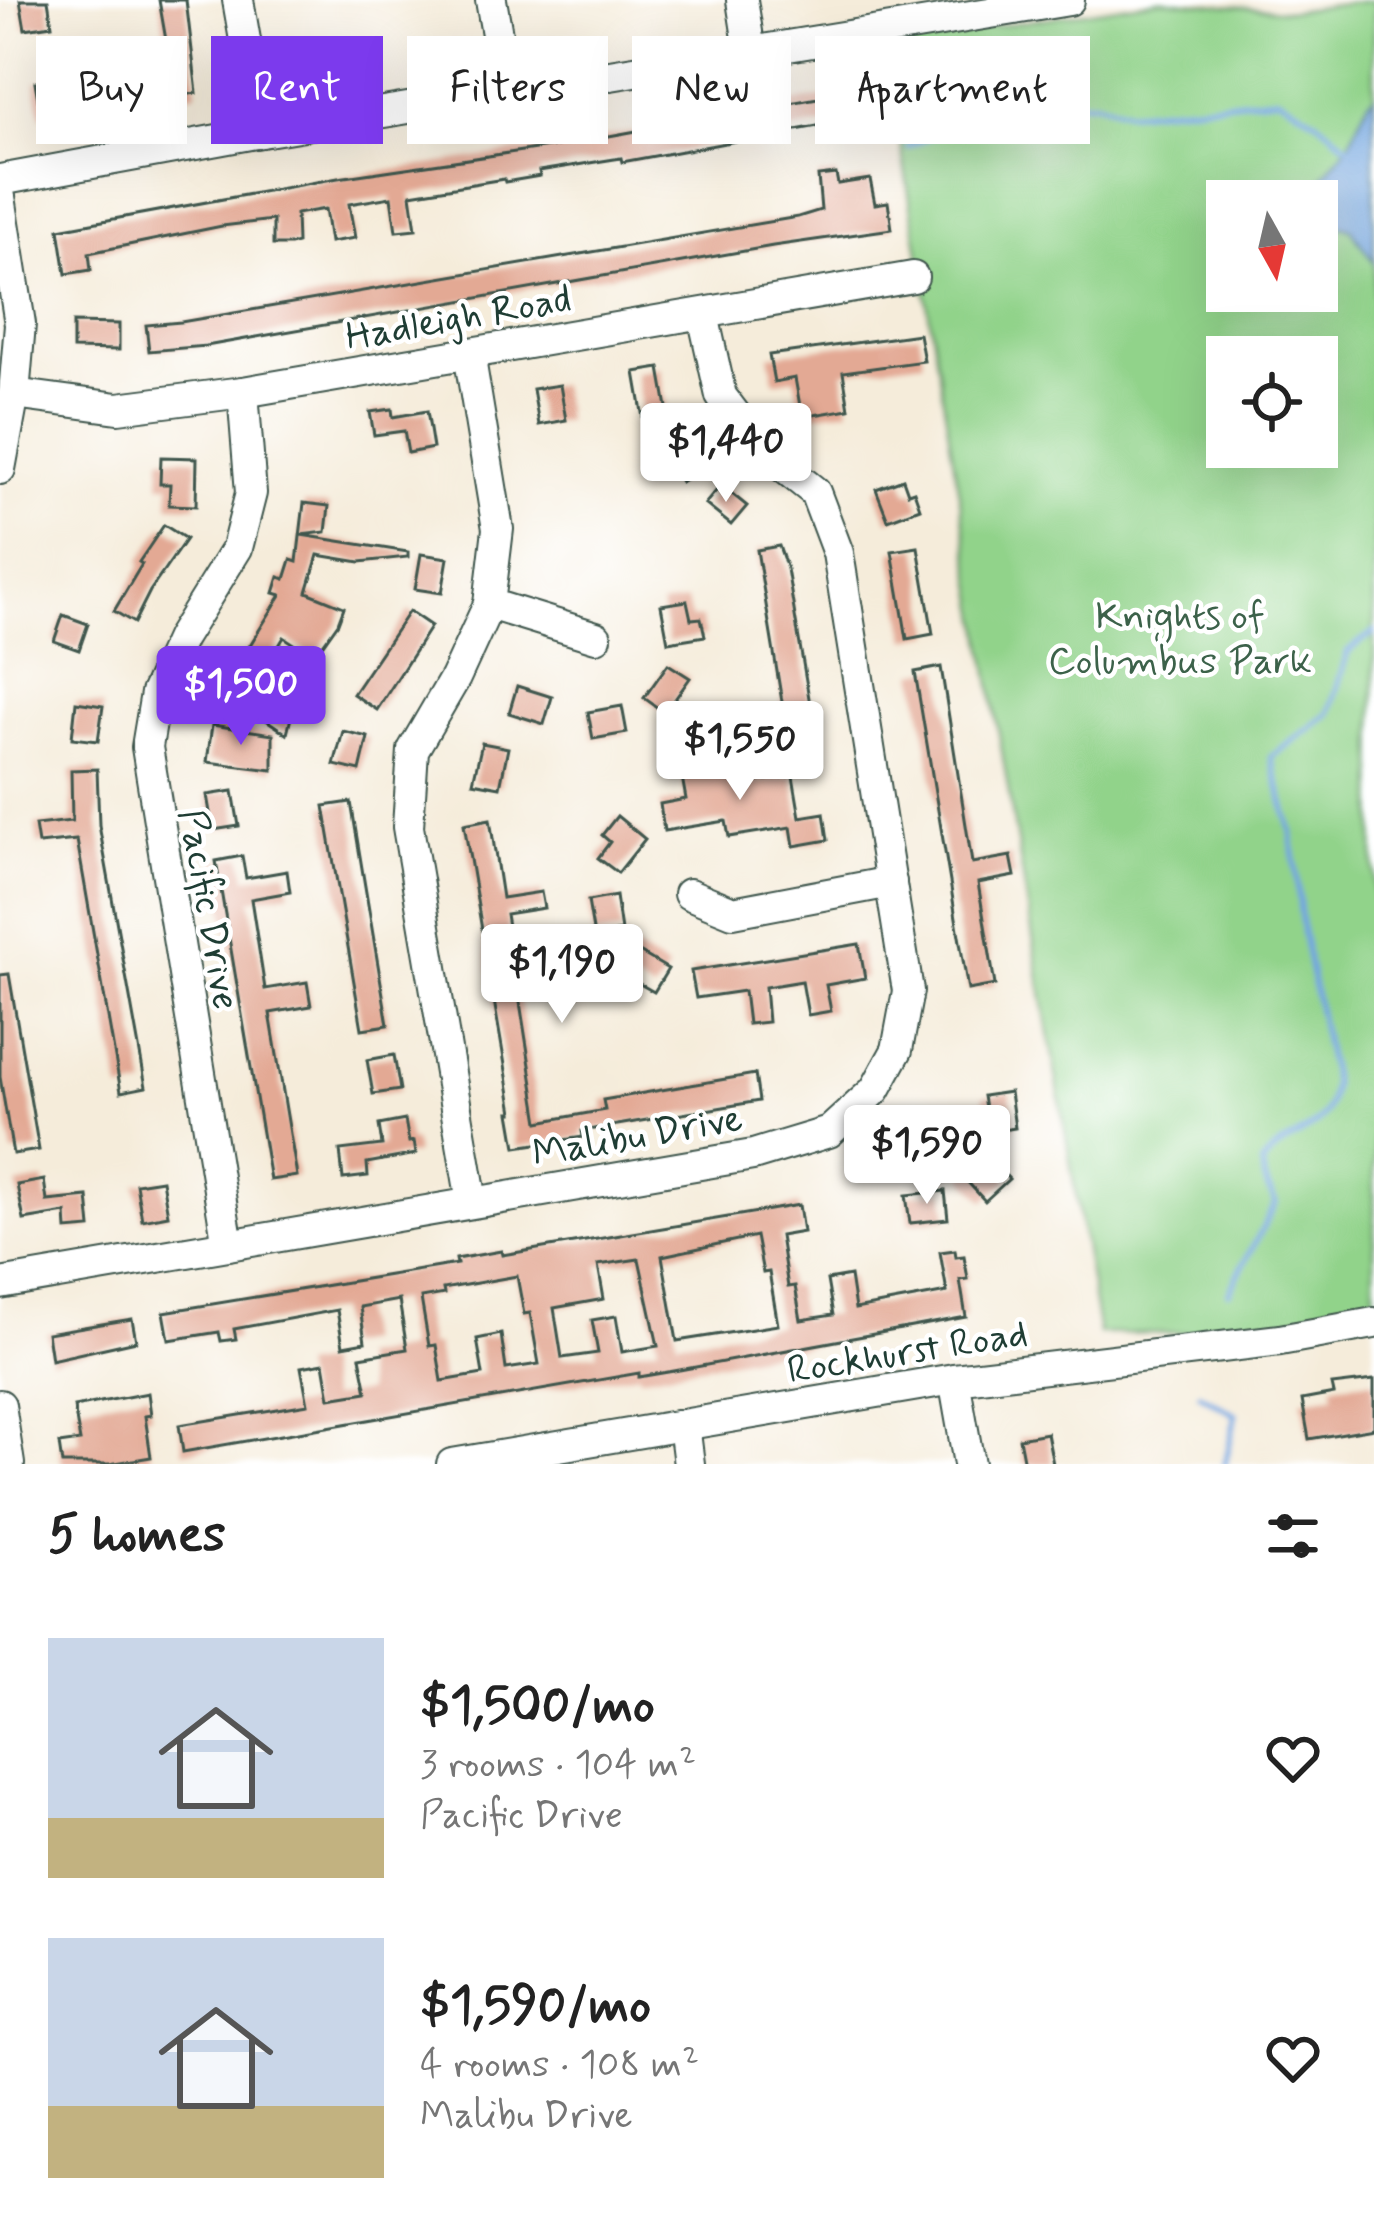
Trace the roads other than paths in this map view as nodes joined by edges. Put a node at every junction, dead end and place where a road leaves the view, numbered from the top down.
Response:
1 (238, 0) edge
2 (491, 0) edge
3 (742, 0) edge
4 (1069, 0) edge
5 (1060, 1) edge
6 (244, 36) edge
7 (497, 36) edge
8 (748, 36) edge
9 (791, 44) edge
10 (211, 142) edge
11 (0, 180) edge
12 (0, 197) edge
13 (914, 278) dead end
14 (703, 315) junction
15 (469, 353) junction
16 (243, 392) junction
17 (14, 394) junction
18 (0, 469) edge
19 (489, 604) junction
20 (596, 637) dead end
21 (891, 882) junction
22 (688, 894) dead end
23 (472, 1202) junction
24 (228, 1245) junction
25 (0, 1284) edge
26 (1374, 1323) edge
27 (954, 1379) junction
28 (0, 1406) edge
29 (684, 1425) junction
30 (10, 1464) edge
31 (452, 1464) edge
32 (689, 1464) edge
33 (969, 1464) edge

1 - 6 street
2 - 7 street
3 - 8 street
4 - 5 street
5 - 9 street
10 - 11 street
12 - 17 street
13 - 14 street, Hadleigh Road
14 - 15 street, Hadleigh Road
14 - 21 street, Malibu Drive
15 - 16 street, Hadleigh Road
15 - 19 street
16 - 17 street, Hadleigh Road
16 - 24 street, Pacific Drive
17 - 18 street
19 - 20 street
19 - 23 street
21 - 22 street
21 - 23 street, Malibu Drive
23 - 24 street, Malibu Drive
24 - 25 street, Malibu Drive
26 - 27 street, Rockhurst Road
27 - 29 street, Rockhurst Road
27 - 33 street
28 - 30 street
29 - 31 street, Rockhurst Road
29 - 32 street

